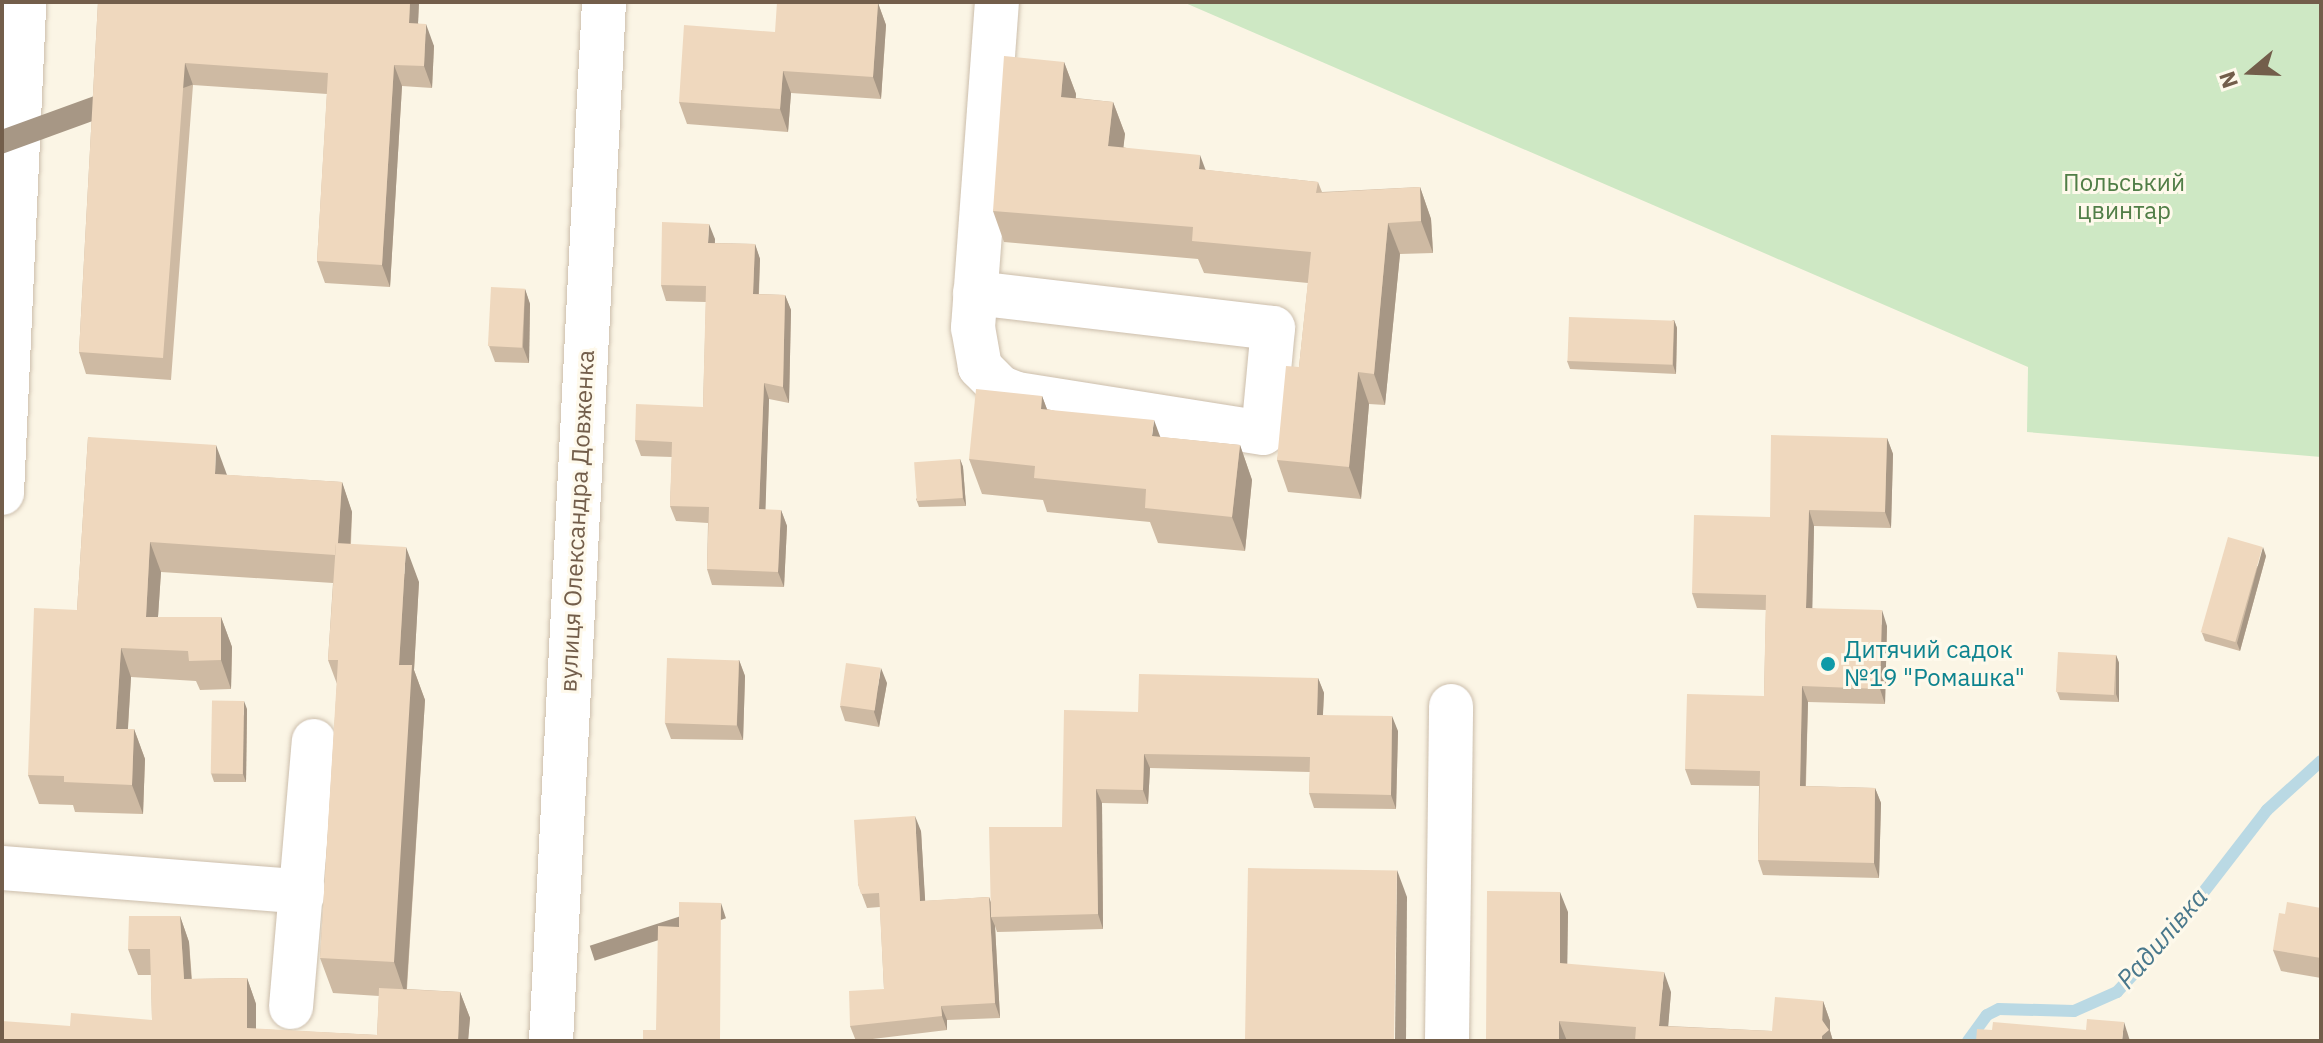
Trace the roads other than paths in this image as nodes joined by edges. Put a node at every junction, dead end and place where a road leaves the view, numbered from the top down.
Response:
1 (24, 2) edge
2 (604, 2) edge
3 (997, 2) edge
4 (975, 293) junction
5 (2, 493) edge
6 (1451, 706) dead end
7 (314, 741) dead end
8 (2, 868) edge
9 (304, 892) junction
10 (291, 1007) dead end
11 (551, 1041) edge
12 (1447, 1041) edge

1 - 5 street
2 - 11 street, вулиця Олександра Довженка
3 - 4 street
4 - 4 street
6 - 12 street
7 - 9 street
8 - 9 street
9 - 10 street

